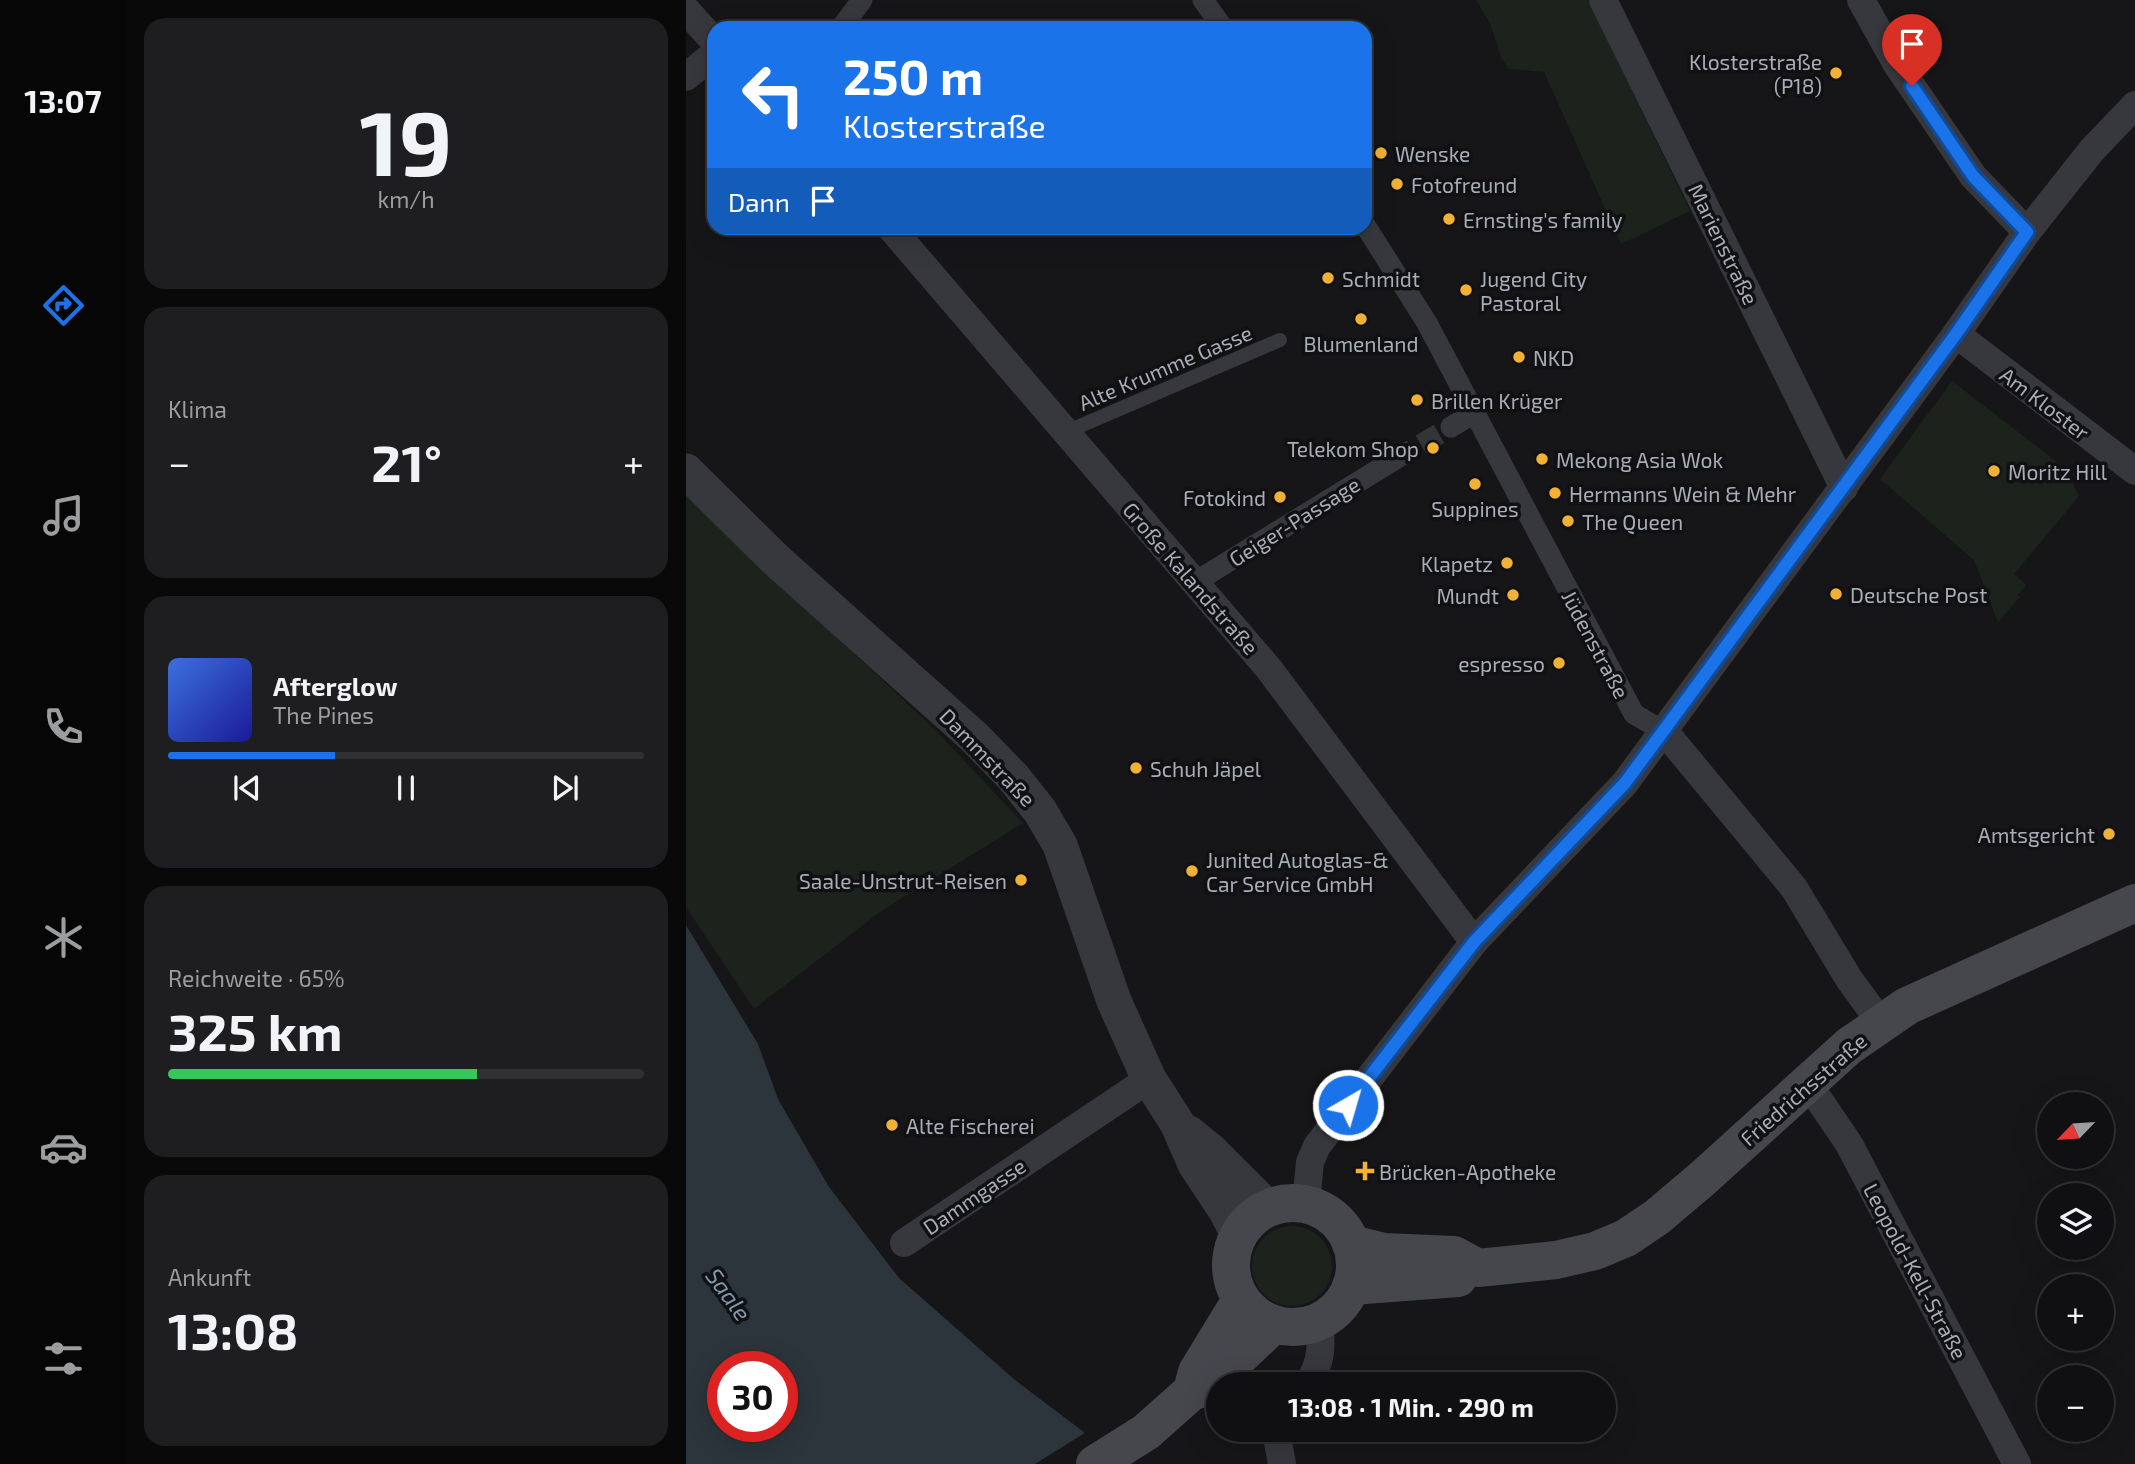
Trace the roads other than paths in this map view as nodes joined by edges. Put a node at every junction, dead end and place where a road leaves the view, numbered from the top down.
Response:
1 (862, 0) edge
2 (1203, 0) edge
3 (1603, 0) edge
4 (1861, 0) edge
5 (686, 10) edge
6 (846, 21) edge
7 (1218, 21) edge
8 (707, 33) edge
9 (707, 60) edge
10 (686, 77) edge
11 (2135, 105) edge
12 (2027, 232) junction
13 (897, 235) edge
14 (1371, 235) edge
15 (1956, 334) junction
16 (1280, 340) dead end
17 (1474, 413) junction
18 (1451, 427) tunnel mouth
19 (1066, 432) junction
20 (1394, 460) tunnel mouth
21 (686, 471) edge
22 (2135, 471) edge
23 (1844, 488) junction
24 (1195, 582) junction
25 (1665, 732) junction
26 (2135, 903) edge
27 (1474, 942) junction
28 (1881, 1023) junction
29 (1149, 1079) junction
30 (1807, 1082) junction
31 (1177, 1123) junction
32 (1306, 1204) junction
33 (1268, 1208) junction
34 (1238, 1235) junction
35 (904, 1243) dead end
36 (1351, 1244) junction
37 (1478, 1268) junction
38 (1351, 1286) junction
39 (1241, 1300) junction
40 (1319, 1321) junction
41 (1274, 1324) junction
42 (1315, 1372) edge
43 (1191, 1392) junction
44 (1277, 1442) edge
45 (1095, 1464) edge
46 (1282, 1464) edge
47 (2017, 1464) edge

1 - 6 street
2 - 7 street
3 - 23 street, Marienstraße
4 - 12 street
5 - 8 street
9 - 10 street
11 - 12 street
12 - 15 street
13 - 19 street, Große Kalandstraße
14 - 17 street, Jüdenstraße
15 - 22 street, Am Kloster
15 - 23 street
16 - 19 lane, Alte Krumme Gasse
17 - 18 street
17 - 25 street, Jüdenstraße
19 - 24 street, Große Kalandstraße
20 - 24 street, Geiger-Passage
21 - 29 street, Dammstraße
23 - 25 street
24 - 27 street, Große Kalandstraße
25 - 27 street
25 - 28 street, Jüdenstraße
26 - 28 main road, Friedrichsstraße
27 - 32 street
28 - 30 main road, Friedrichsstraße
29 - 31 street, Dammstraße
29 - 35 street, Dammgasse
30 - 37 main road, Friedrichsstraße
30 - 47 street, Leopold-Kell-Straße
31 - 33 street, Dammstraße
31 - 34 street, Dammstraße
32 - 33 main road
32 - 36 main road
33 - 34 main road
34 - 39 main road
36 - 37 main road, Friedrichsstraße
36 - 38 main road
37 - 38 main road, Friedrichsstraße
38 - 40 main road
39 - 41 main road
39 - 43 main road
40 - 41 main road
40 - 42 street
41 - 43 main road
43 - 45 main road
44 - 46 street

